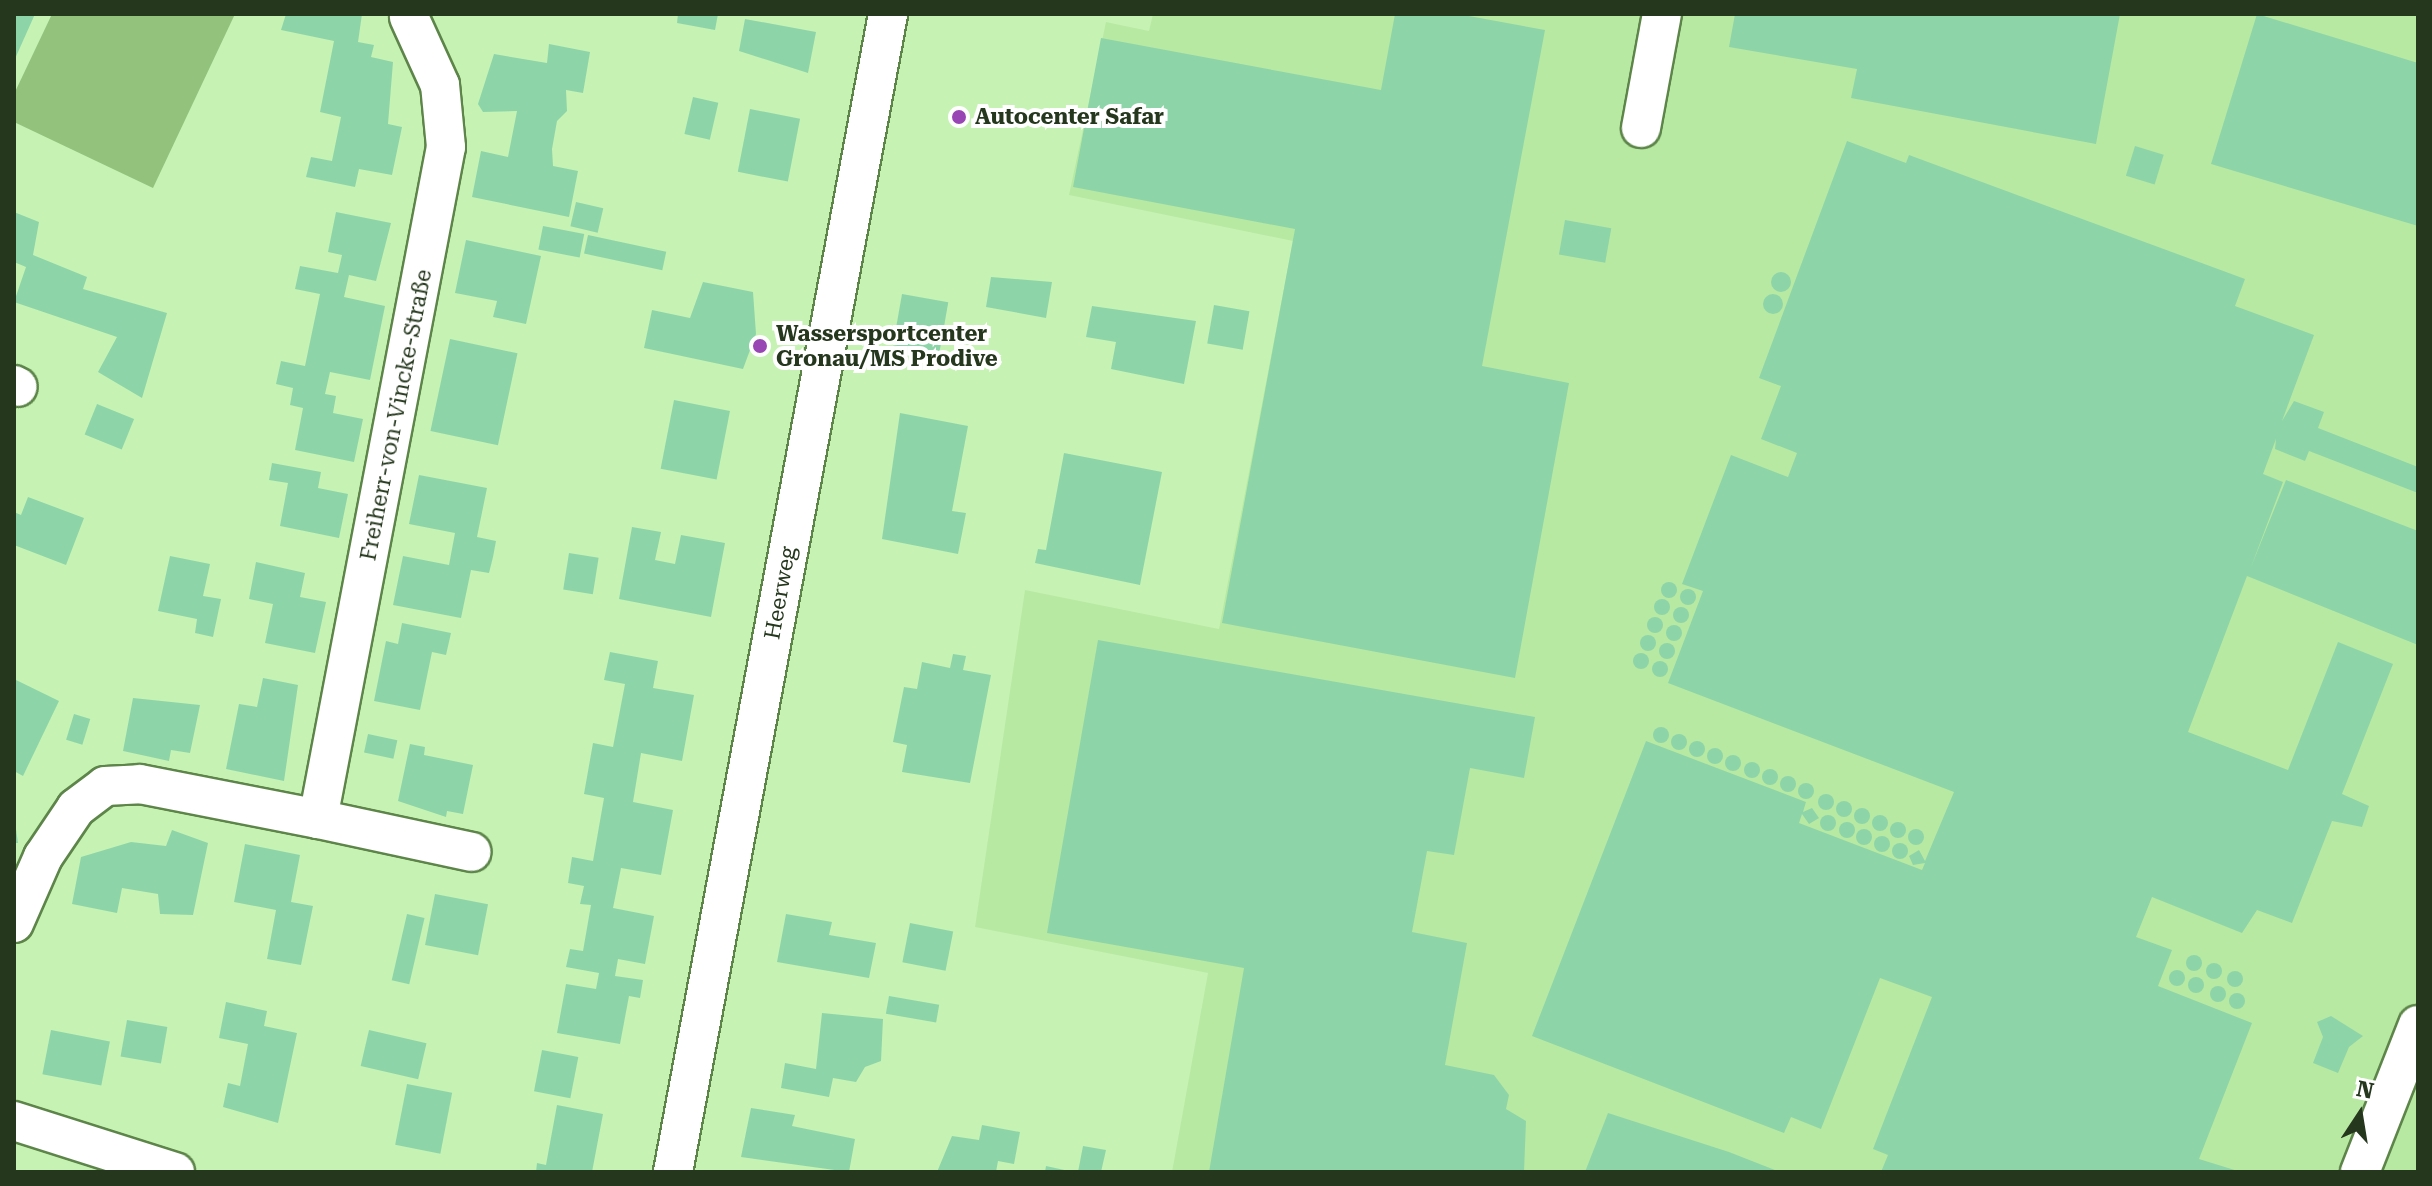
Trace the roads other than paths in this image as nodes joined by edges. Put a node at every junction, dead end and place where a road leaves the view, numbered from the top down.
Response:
1 (888, 14) edge
2 (1662, 14) edge
3 (409, 17) dead end
4 (1641, 128) dead end
5 (318, 819) junction
6 (472, 852) dead end
7 (14, 923) edge
8 (2418, 1025) edge
9 (14, 1121) edge
10 (175, 1172) edge
11 (673, 1172) edge
12 (2360, 1172) edge

1 - 11 street, Heerweg
2 - 4 street
3 - 5 street, Freiherr-von-Vincke-Straße
5 - 6 street
5 - 7 street
8 - 12 street
9 - 10 street

